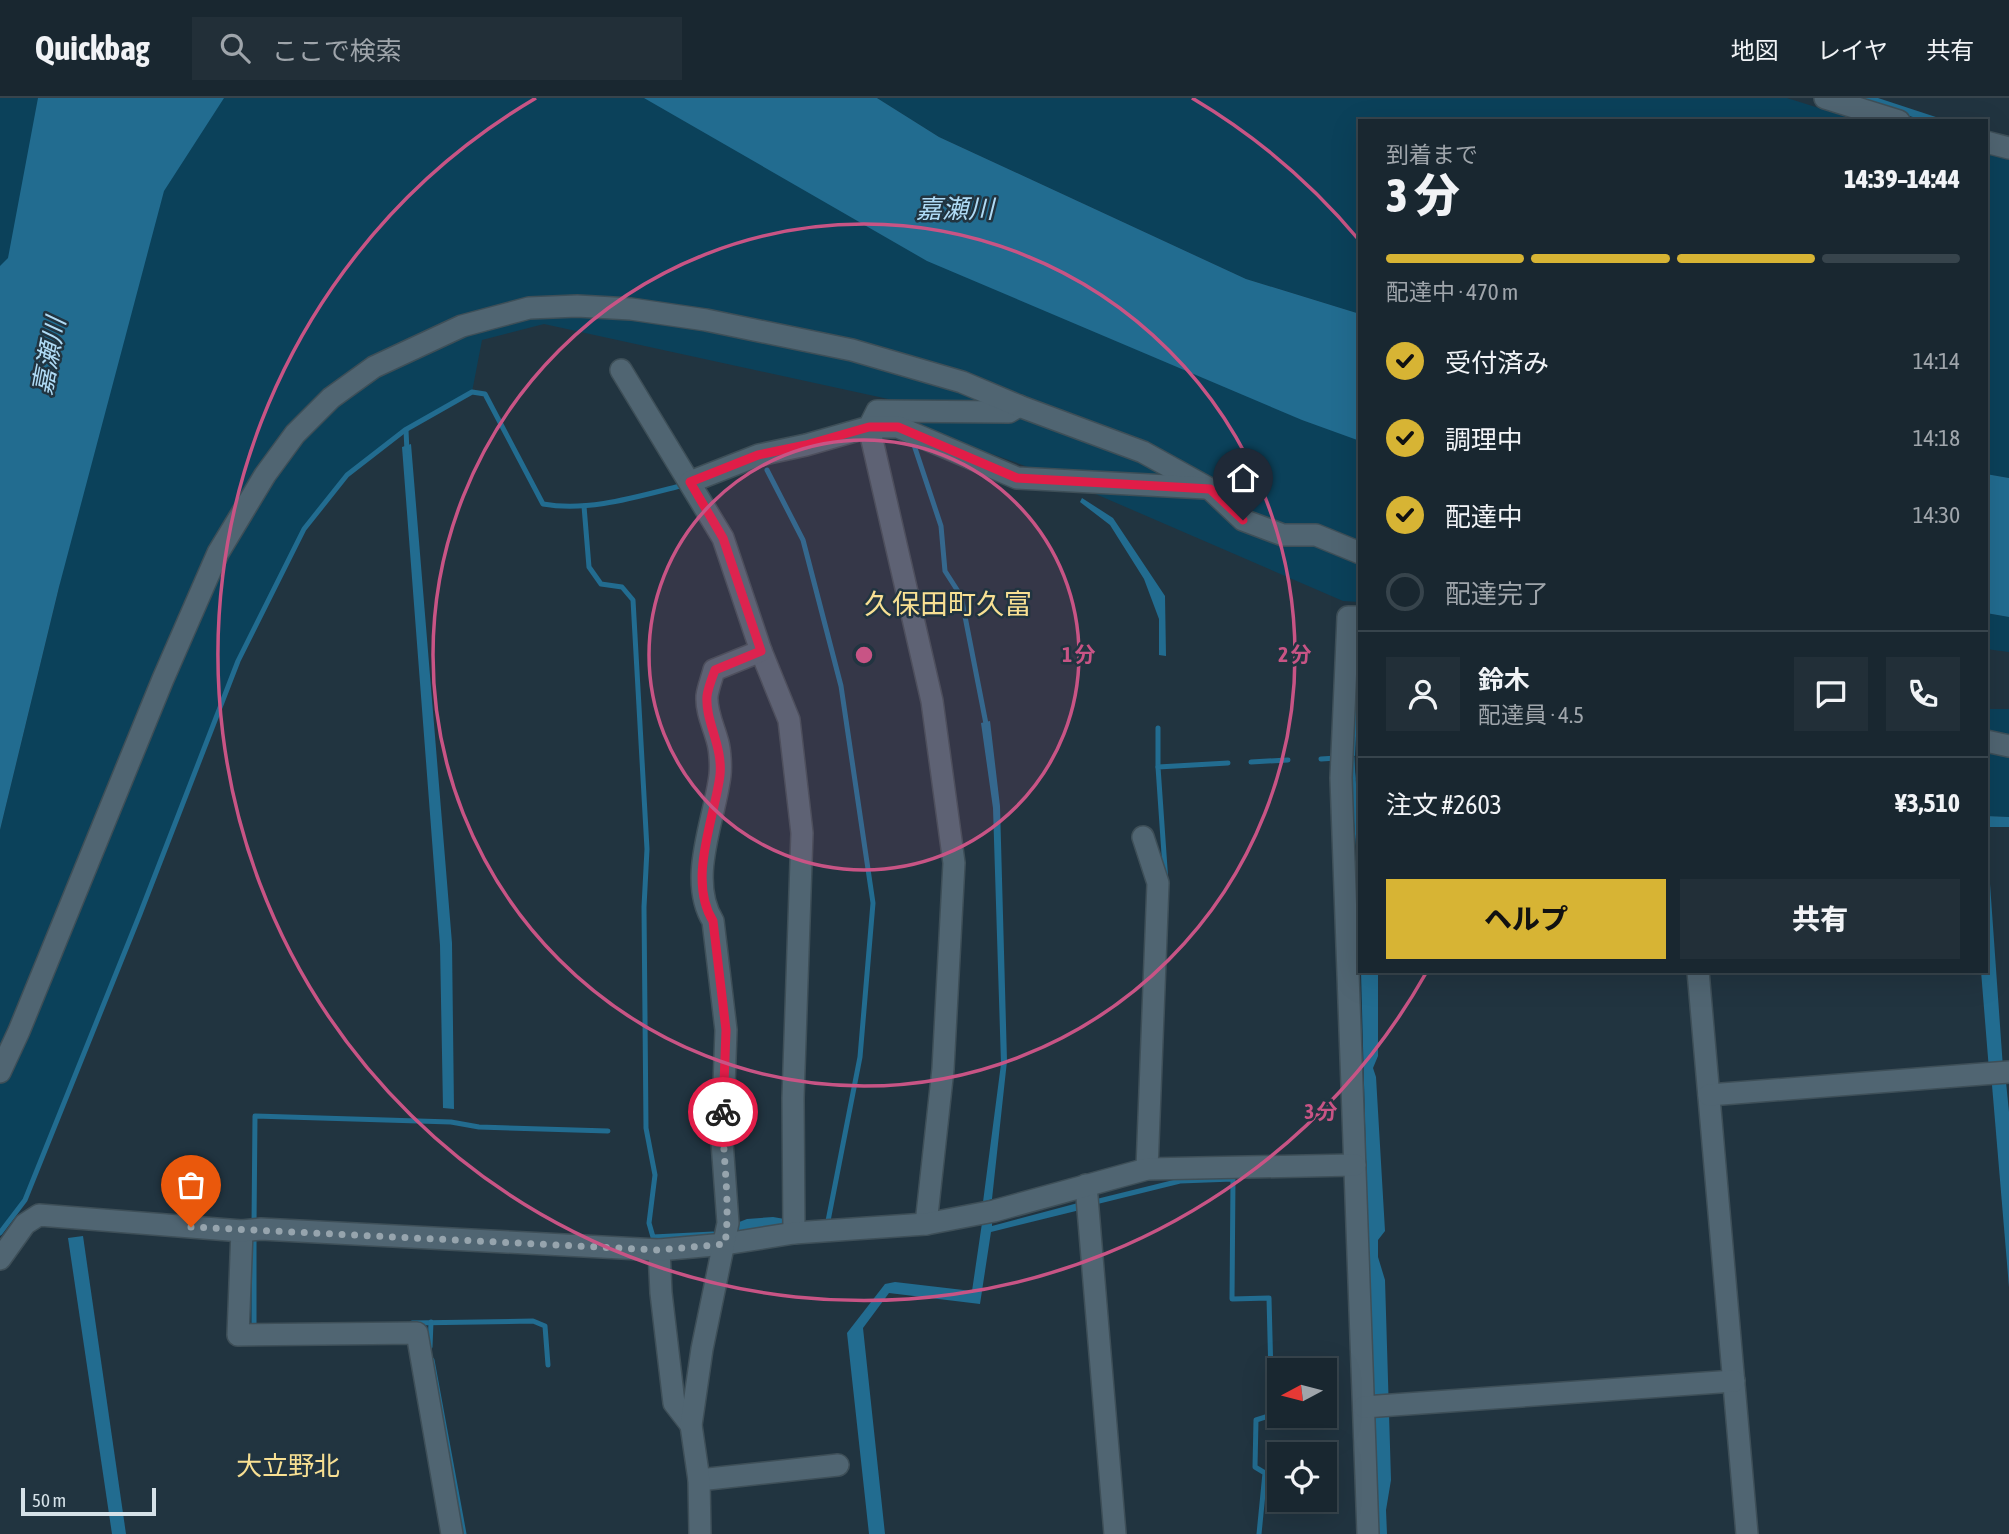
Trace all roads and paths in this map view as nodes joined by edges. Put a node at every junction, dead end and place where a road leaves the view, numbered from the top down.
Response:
1 (1825, 98) edge
2 (1893, 119) edge
3 (1988, 143) edge
4 (2009, 148) edge
5 (621, 370) dead end
6 (1019, 406) junction
7 (869, 427) junction
8 (690, 482) junction
9 (1210, 489) junction
10 (1358, 552) edge
11 (1358, 617) edge
12 (761, 651) junction
13 (1988, 741) edge
14 (2009, 746) edge
15 (1143, 836) dead end
16 (1354, 881) edge
17 (1698, 973) edge
18 (0, 1072) edge
19 (2009, 1073) edge
20 (1709, 1095) junction
21 (1355, 1165) junction
22 (1147, 1169) junction
23 (1087, 1197) junction
24 (926, 1224) junction
25 (794, 1225) junction
26 (250, 1230) junction
27 (727, 1234) junction
28 (659, 1250) junction
29 (0, 1259) edge
30 (1734, 1381) junction
31 (1364, 1407) junction
32 (691, 1424) junction
33 (838, 1465) dead end
34 (699, 1480) junction
35 (452, 1534) edge
36 (700, 1534) edge
37 (1115, 1534) edge
38 (1368, 1534) edge
39 (1747, 1534) edge

1 - 2 street
3 - 4 street
5 - 8 street
6 - 7 street
6 - 9 street
6 - 18 street
7 - 8 street
7 - 9 street
7 - 24 street
8 - 12 street
9 - 10 street
11 - 16 street
12 - 25 street
12 - 27 street
13 - 14 street
15 - 22 street
16 - 21 street
17 - 20 street
19 - 20 street
20 - 30 street
21 - 22 street
21 - 31 street
22 - 23 street
23 - 24 street
23 - 37 street
24 - 25 street
25 - 27 street
26 - 28 street
26 - 29 street
26 - 35 street
27 - 28 street
27 - 32 street
28 - 32 street
30 - 31 street
30 - 39 street
31 - 38 street
32 - 34 street
33 - 34 street
34 - 36 street

